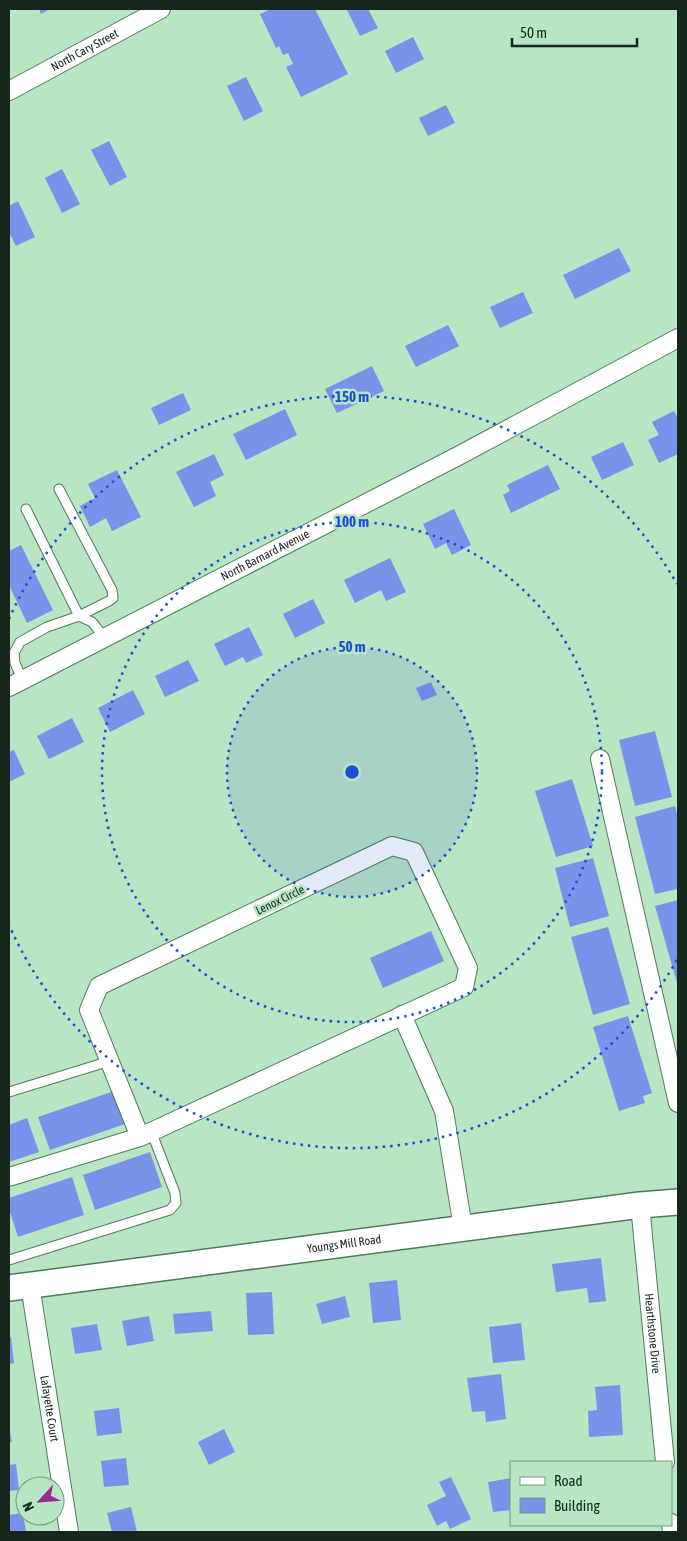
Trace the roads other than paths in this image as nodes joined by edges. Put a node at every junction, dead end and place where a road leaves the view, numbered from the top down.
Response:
1 (161, 9) edge
2 (9, 91) edge
3 (678, 338) edge
4 (59, 489) dead end
5 (26, 509) dead end
6 (79, 616) junction
7 (104, 637) junction
8 (9, 643) edge
9 (14, 653) junction
10 (16, 683) edge
11 (600, 759) dead end
12 (402, 1015) junction
13 (110, 1061) junction
14 (9, 1092) edge
15 (678, 1103) edge
16 (145, 1134) junction
17 (9, 1177) edge
18 (678, 1202) edge
19 (640, 1205) junction
20 (463, 1228) junction
21 (9, 1260) edge
22 (19, 1287) edge
23 (665, 1461) edge
24 (69, 1532) edge

1 - 2 street, North Cary Street
3 - 7 street, North Barnard Avenue
4 - 6 lane
5 - 6 lane
6 - 7 lane
6 - 9 lane
7 - 10 street, North Barnard Avenue
8 - 9 lane
9 - 10 lane
11 - 15 street
12 - 13 street, Lenox Circle
12 - 16 street, Lenox Circle
12 - 20 street
13 - 14 lane
13 - 16 street, Lenox Circle
16 - 17 street, Lenox Circle
16 - 21 lane
18 - 19 street, Youngs Mill Road
19 - 20 street, Youngs Mill Road
19 - 23 street, Hearthstone Drive
20 - 22 street, Youngs Mill Road
22 - 24 street, Lafayette Court

